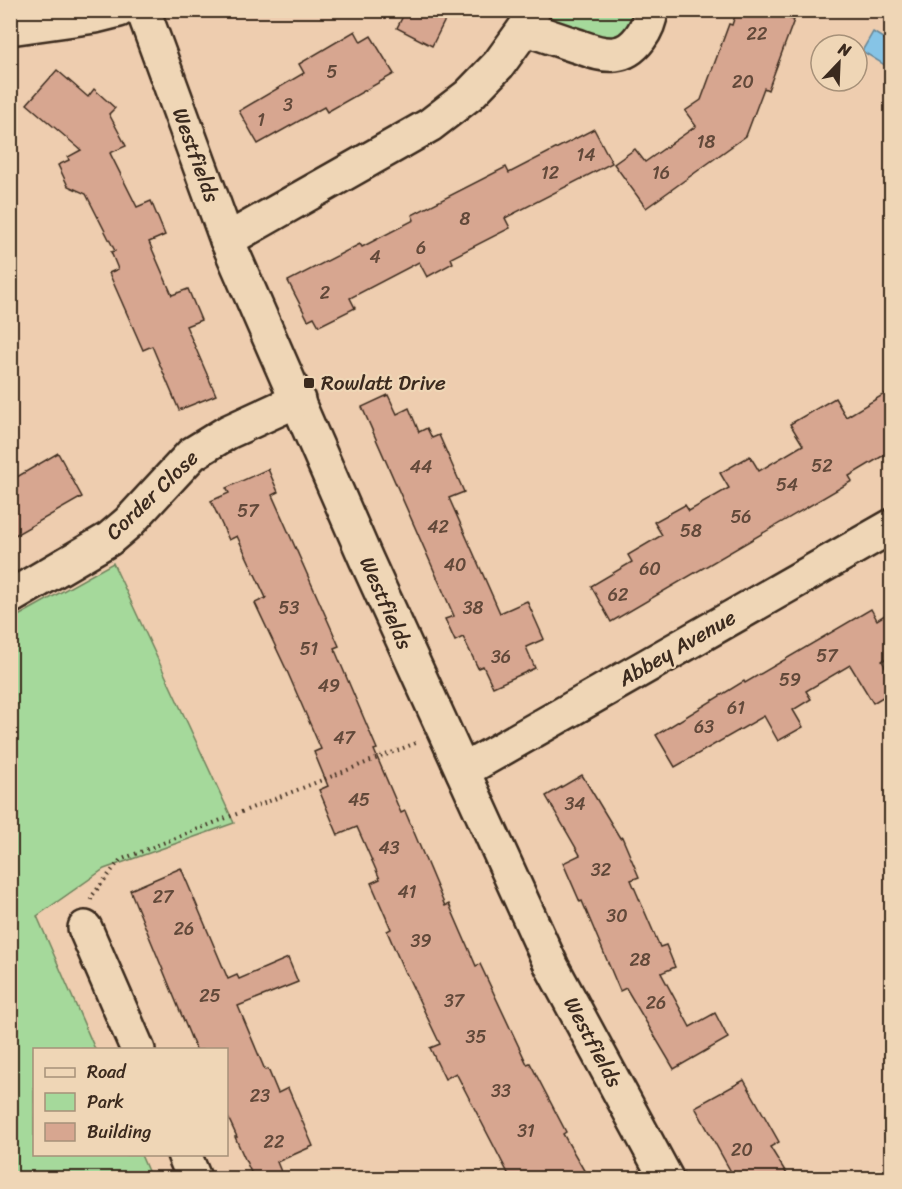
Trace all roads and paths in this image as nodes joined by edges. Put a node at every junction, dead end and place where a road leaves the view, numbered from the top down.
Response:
1 (119, 10) edge
2 (143, 10) edge
3 (651, 10) edge
4 (529, 19) edge
5 (10, 28) edge
6 (227, 240) junction
7 (297, 400) junction
8 (891, 526) edge
9 (10, 597) edge
10 (444, 730) junction
11 (463, 771) junction
12 (85, 928) joint
13 (137, 1048) edge
14 (184, 1156) edge
15 (194, 1179) edge
16 (666, 1179) edge

1 - 5 street
2 - 6 street, Westfields
3 - 4 street
4 - 6 street
6 - 7 street, Westfields
7 - 9 street, Corder Close
7 - 10 street, Westfields
8 - 11 street, Abbey Avenue
10 - 11 street, Westfields
10 - 12 path
11 - 16 street, Westfields
12 - 13 street
14 - 15 street

